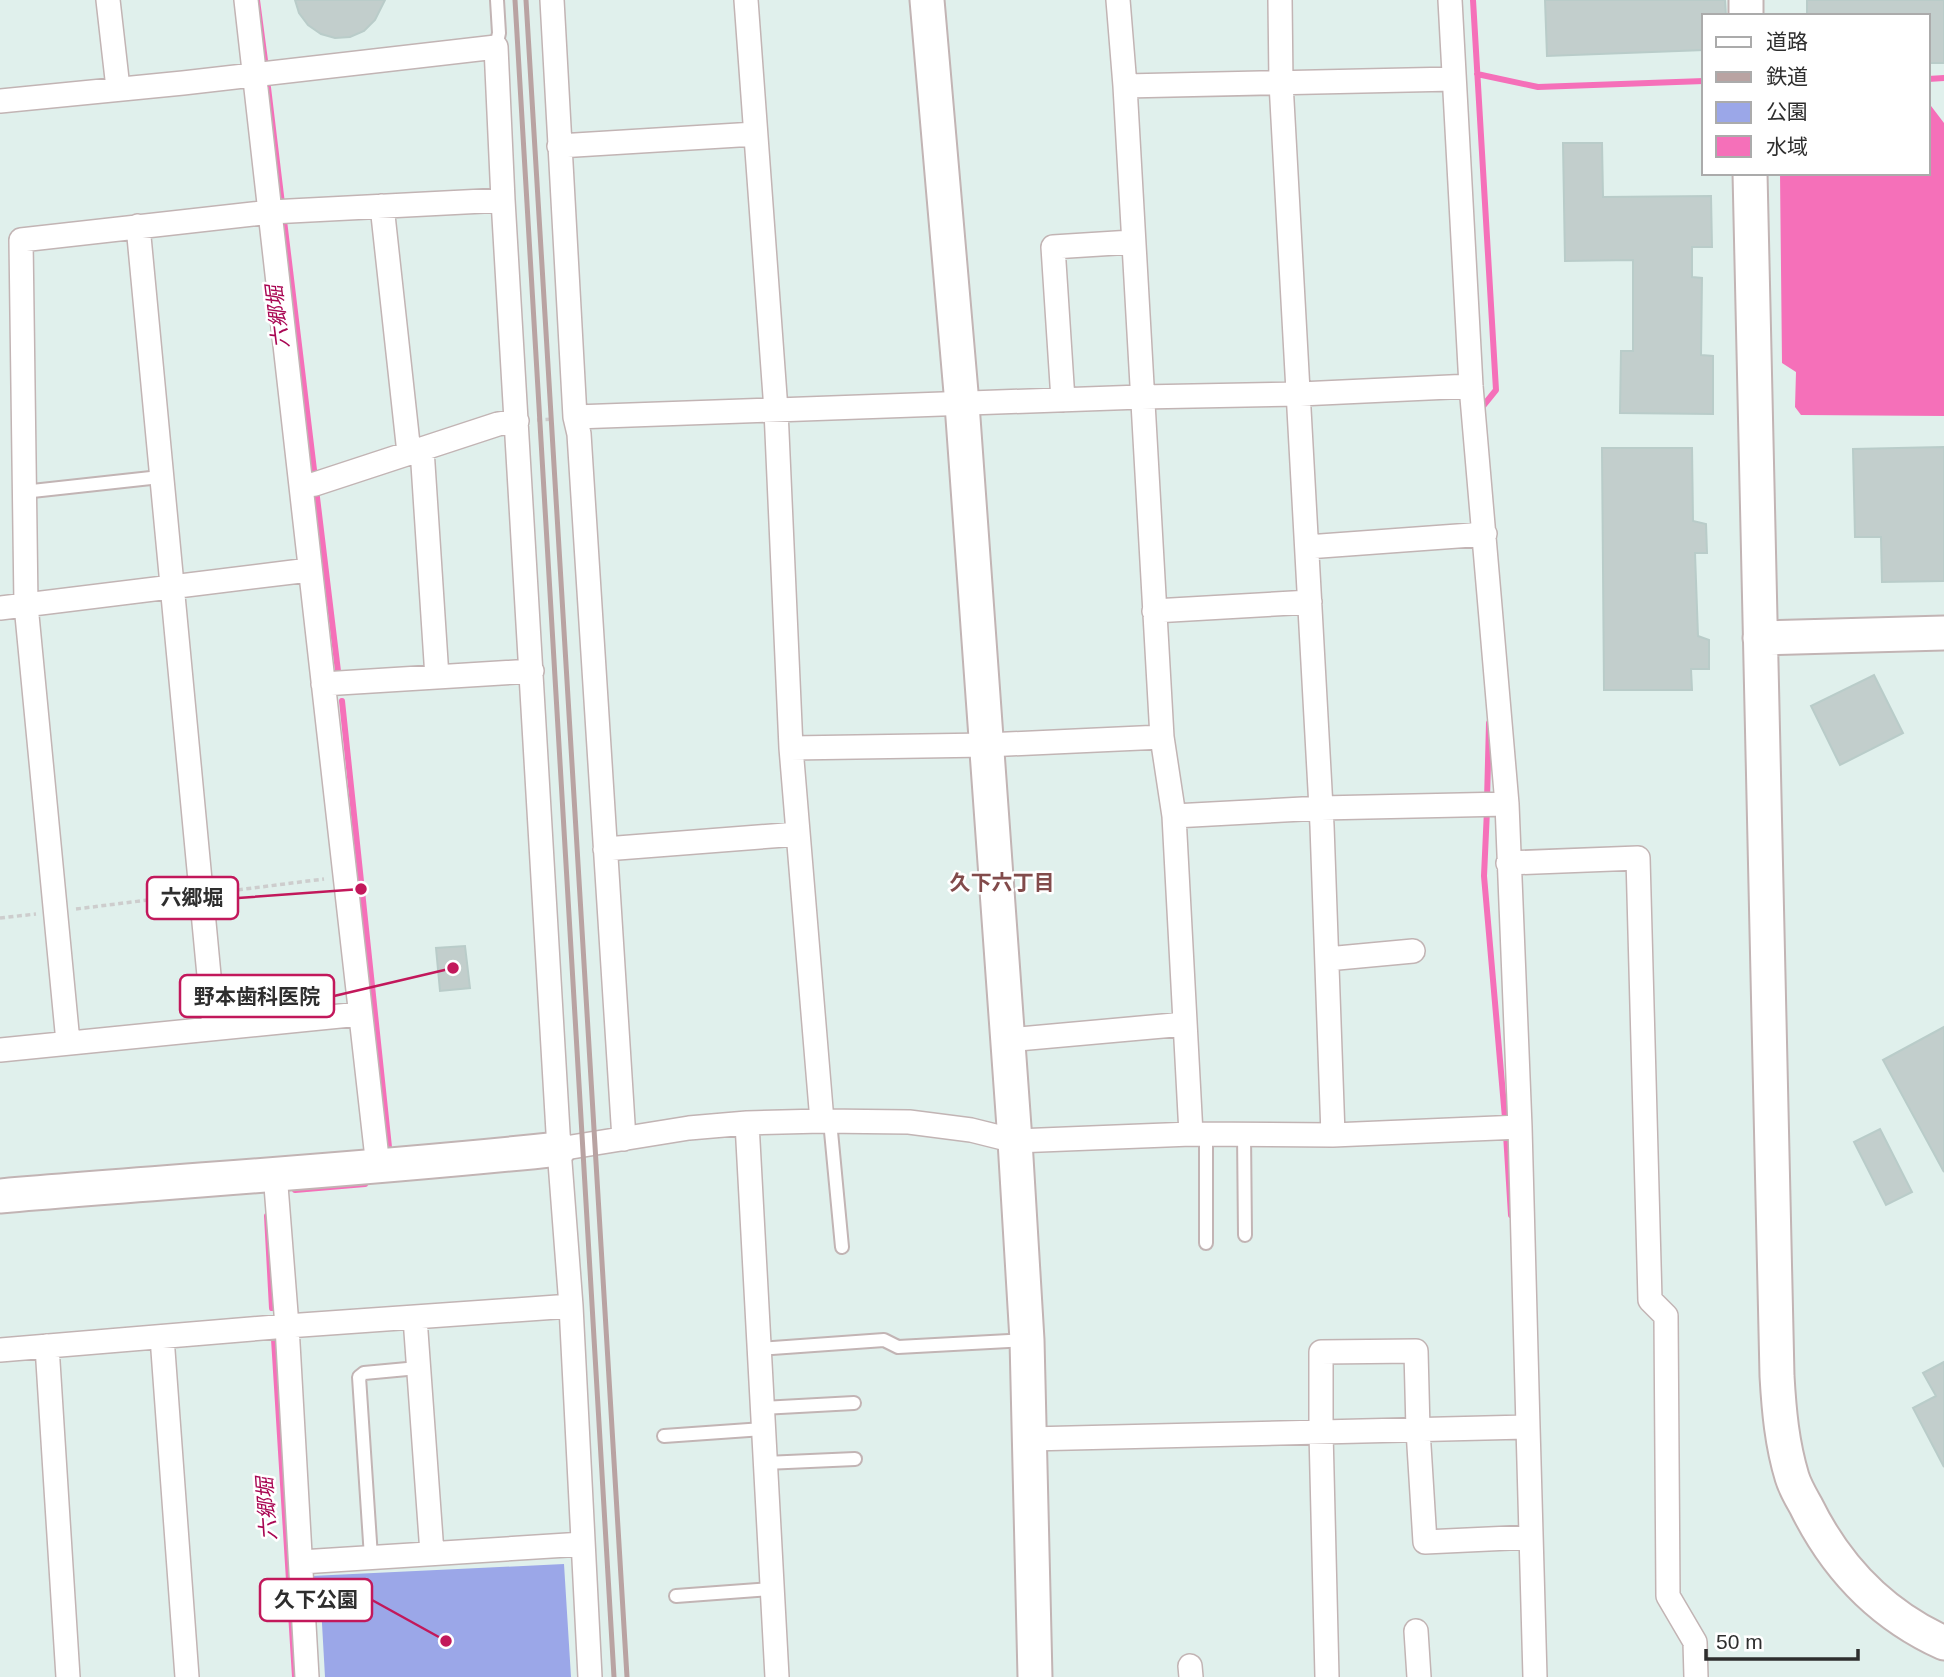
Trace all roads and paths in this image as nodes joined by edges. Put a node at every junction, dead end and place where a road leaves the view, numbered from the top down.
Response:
1 (108, 0) edge
2 (246, 0) edge
3 (497, 0) edge
4 (552, 0) edge
5 (746, 0) edge
6 (927, 0) edge
7 (1118, 0) edge
8 (1280, 0) edge
9 (1450, 0) edge
10 (496, 47) junction
11 (255, 74) junction
12 (1454, 79) junction
13 (1281, 83) junction
14 (1125, 86) junction
15 (118, 88) junction
16 (0, 101) edge
17 (755, 134) junction
18 (559, 146) junction
19 (1750, 175) edge
20 (503, 200) junction
21 (382, 206) junction
22 (271, 212) junction
23 (138, 226) junction
24 (1132, 242) junction
25 (10, 289) edge
26 (1471, 386) junction
27 (1300, 394) junction
28 (1141, 397) junction
29 (1063, 400) junction
30 (962, 404) junction
31 (776, 410) junction
32 (566, 418) junction
33 (523, 421) junction
34 (415, 451) junction
35 (160, 477) junction
36 (301, 486) junction
37 (23, 492) junction
38 (1485, 534) junction
39 (1307, 547) junction
40 (309, 570) junction
41 (172, 587) junction
42 (1310, 602) junction
43 (26, 605) junction
44 (0, 608) edge
45 (1154, 611) junction
46 (1944, 633) edge
47 (1760, 638) junction
48 (532, 671) junction
49 (437, 677) junction
50 (323, 684) junction
51 (1162, 737) junction
52 (987, 744) junction
53 (791, 748) junction
54 (1507, 804) junction
55 (1321, 808) junction
56 (1174, 816) junction
57 (798, 834) junction
58 (605, 849) junction
59 (1508, 863) junction
60 (333, 878) dead end
61 (213, 893) dead end
62 (192, 895) dead end
63 (67, 911) dead end
64 (45, 913) dead end
65 (0, 918) edge
66 (1413, 951) dead end
67 (1327, 959) junction
68 (360, 1014) junction
69 (1185, 1024) junction
70 (214, 1028) junction
71 (1008, 1040) junction
72 (68, 1042) junction
73 (0, 1049) edge
74 (826, 1121) junction
75 (747, 1123) junction
76 (1520, 1127) junction
77 (1198, 1134) junction
78 (1244, 1134) junction
79 (1333, 1135) junction
80 (624, 1139) junction
81 (1015, 1141) junction
82 (559, 1149) junction
83 (378, 1167) junction
84 (275, 1173) junction
85 (0, 1196) edge
86 (1245, 1235) dead end
87 (1206, 1243) dead end
88 (842, 1247) dead end
89 (571, 1306) junction
90 (415, 1318) junction
91 (287, 1326) junction
92 (162, 1337) junction
93 (1027, 1340) junction
94 (47, 1346) junction
95 (759, 1349) junction
96 (0, 1350) edge
97 (418, 1368) junction
98 (854, 1403) dead end
99 (763, 1418) junction
100 (1528, 1427) junction
101 (1418, 1430) junction
102 (1321, 1433) junction
103 (664, 1436) dead end
104 (1029, 1439) junction
105 (855, 1459) dead end
106 (765, 1463) junction
107 (1531, 1537) junction
108 (583, 1544) junction
109 (432, 1553) junction
110 (370, 1557) junction
111 (301, 1562) junction
112 (772, 1589) junction
113 (676, 1596) dead end
114 (1416, 1631) dead end
115 (1944, 1643) edge
116 (68, 1677) edge
117 (187, 1677) edge
118 (307, 1677) edge
119 (590, 1677) edge
120 (777, 1677) edge
121 (1035, 1677) edge
122 (1327, 1677) edge
123 (1419, 1677) edge
124 (1535, 1677) edge
125 (1696, 1677) edge

1 - 15 street
2 - 11 street
3 - 10 lane
4 - 18 street
5 - 17 street
6 - 30 street
7 - 14 street
8 - 13 street
9 - 12 street
10 - 11 street
10 - 20 street
11 - 15 street
11 - 22 street
12 - 13 street
12 - 26 street
13 - 14 street
13 - 27 street
14 - 24 street
15 - 16 street
17 - 18 street
17 - 31 street
18 - 32 street
19 - 47 street
20 - 21 street
20 - 33 street
21 - 22 street
21 - 34 street
22 - 23 street
22 - 36 street
23 - 25 street
23 - 35 street
24 - 28 street
24 - 29 street
25 - 37 street
26 - 27 street
26 - 38 street
27 - 28 street
27 - 39 street
28 - 29 street
28 - 45 street
29 - 30 street
30 - 31 street
30 - 52 street
31 - 32 street
31 - 53 street
32 - 33 path
32 - 58 street
33 - 34 street
33 - 48 street
34 - 36 street
34 - 49 street
35 - 37 lane
35 - 41 street
36 - 40 street
37 - 43 street
38 - 39 street
38 - 54 street
39 - 42 street
40 - 41 street
40 - 50 street
41 - 43 street
41 - 70 street
42 - 45 street
42 - 55 street
43 - 44 street
43 - 72 street
45 - 51 street
46 - 47 street
47 - 115 street
48 - 49 street
48 - 82 street
49 - 50 street
50 - 68 street
51 - 52 street
51 - 56 street
52 - 53 street
52 - 71 street
53 - 57 street
54 - 55 street
54 - 59 street
55 - 56 street
55 - 67 street
56 - 69 street
57 - 58 street
57 - 74 street
58 - 80 street
59 - 76 street
59 - 125 street
60 - 61 path
62 - 63 path
64 - 65 path
66 - 67 street
67 - 79 street
68 - 70 street
68 - 83 street
69 - 71 street
69 - 77 street
70 - 72 street
71 - 81 street
72 - 73 street
74 - 75 street
74 - 81 street
74 - 88 lane
75 - 80 street
75 - 95 street
76 - 79 street
76 - 100 street
77 - 78 street
77 - 81 street
77 - 87 lane
78 - 79 street
78 - 86 lane
80 - 82 street
81 - 93 street
82 - 83 street
82 - 89 street
83 - 84 street
84 - 85 street
84 - 91 street
89 - 90 street
89 - 108 street
90 - 91 street
90 - 97 street
91 - 92 street
91 - 111 street
92 - 94 street
92 - 117 street
93 - 95 lane
93 - 104 street
94 - 96 street
94 - 116 street
95 - 99 street
97 - 109 street
97 - 110 lane
98 - 99 lane
99 - 103 lane
99 - 106 street
100 - 101 street
100 - 107 street
101 - 102 street
101 - 102 street
101 - 107 street
102 - 104 street
102 - 122 street
104 - 121 street
105 - 106 lane
106 - 112 street
107 - 124 street
108 - 109 street
108 - 119 street
109 - 110 street
110 - 111 street
111 - 118 street
112 - 113 lane
112 - 120 street
114 - 123 street

